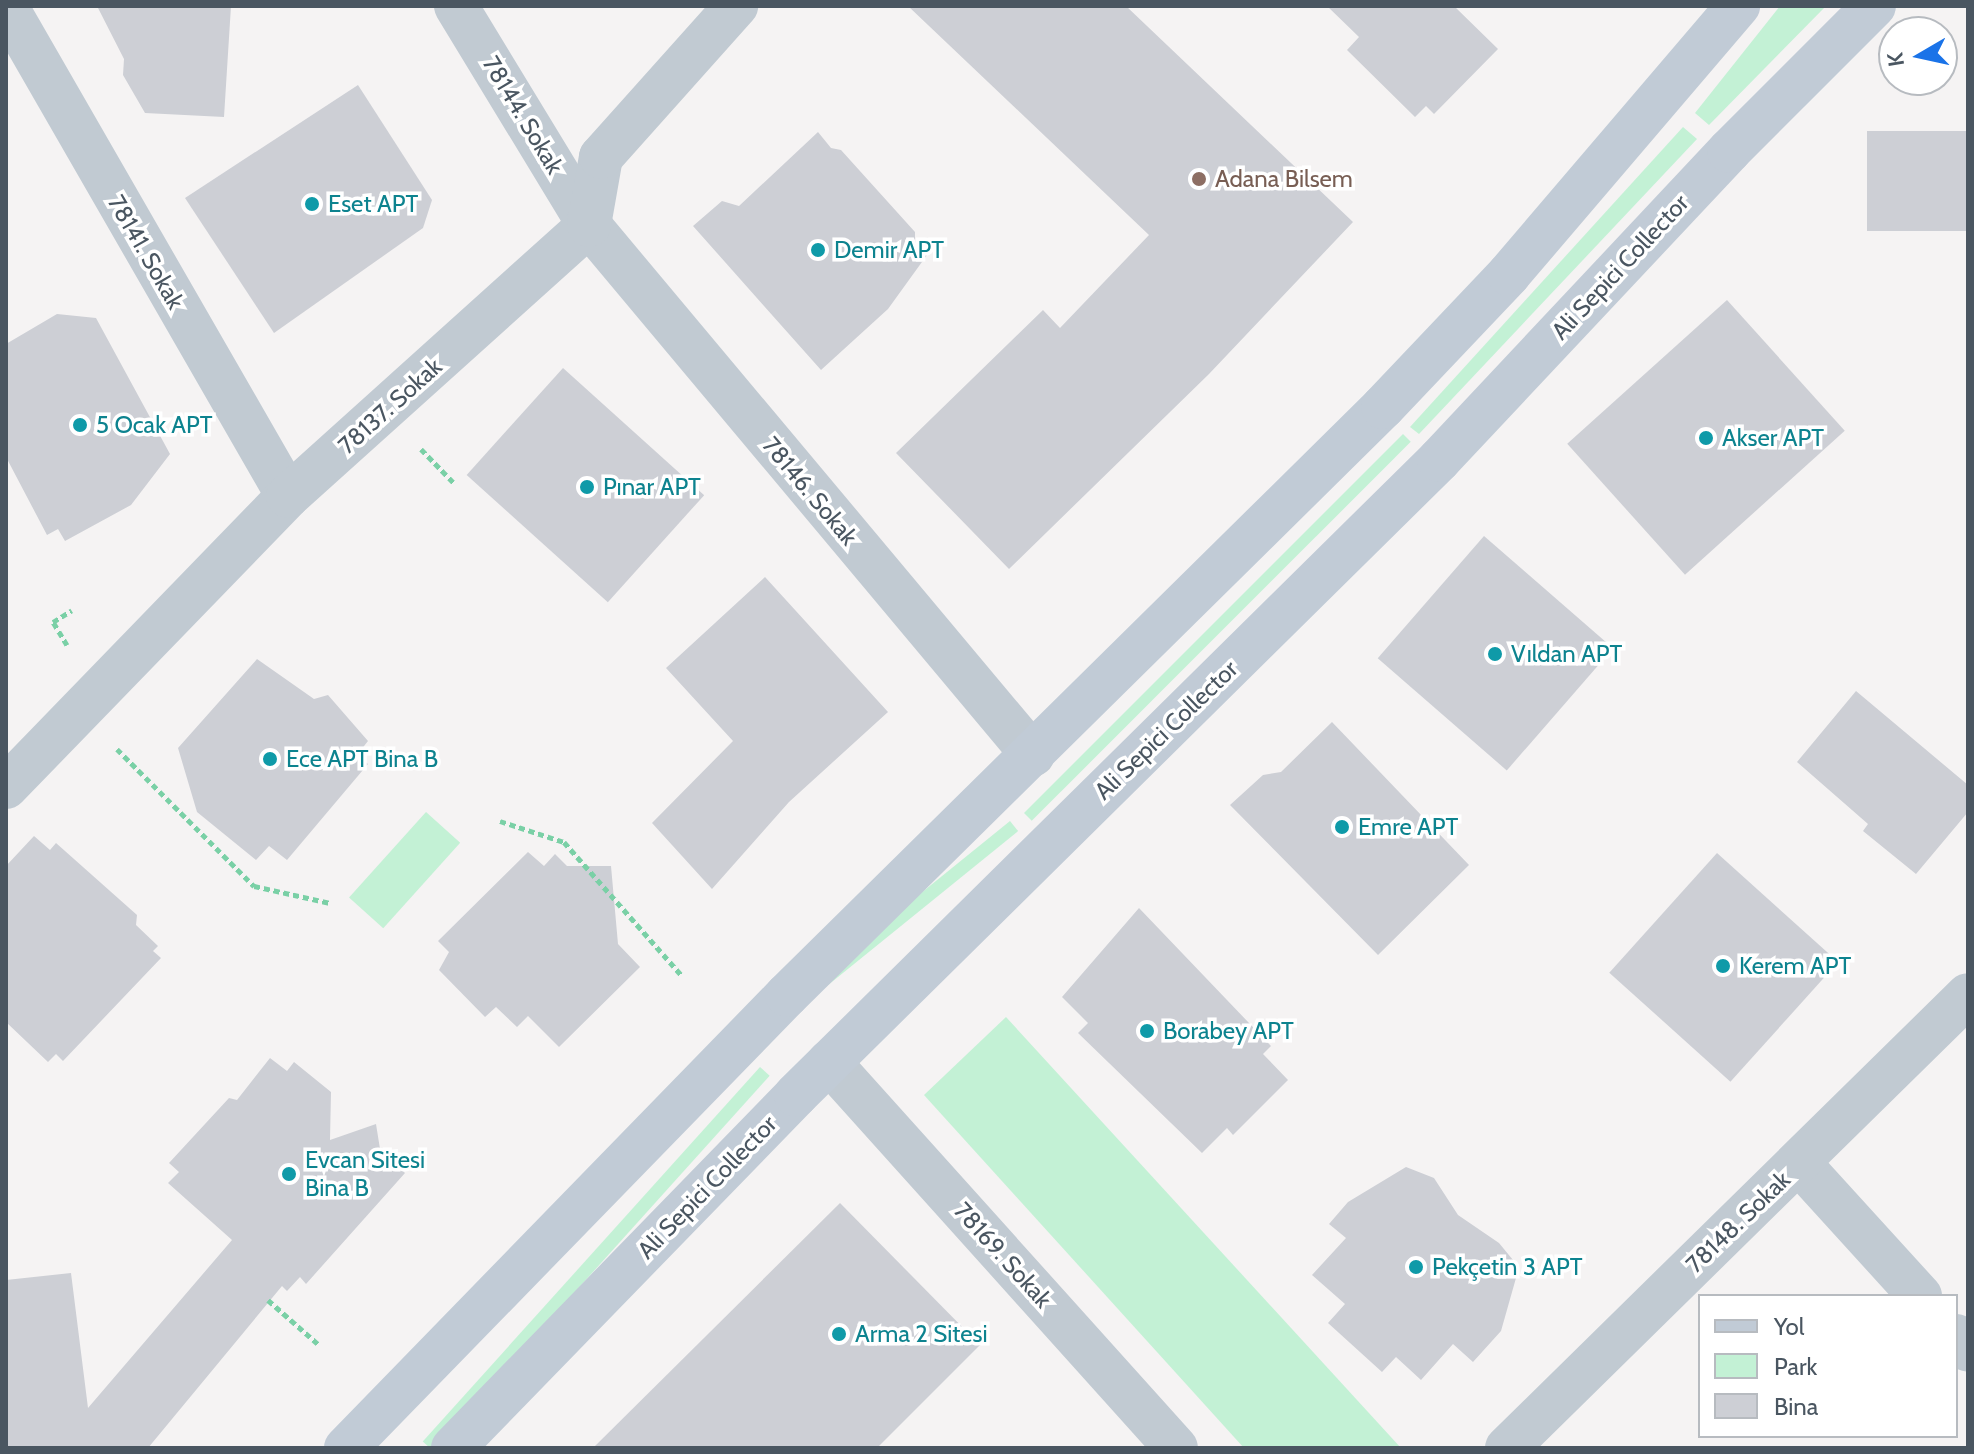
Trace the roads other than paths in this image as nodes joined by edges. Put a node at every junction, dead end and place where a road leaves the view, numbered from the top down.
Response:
1 (6, 6) edge
2 (456, 6) edge
3 (736, 6) edge
4 (1738, 6) edge
5 (1874, 6) edge
6 (589, 225) junction
7 (288, 496) junction
8 (1033, 755) junction
9 (6, 787) edge
10 (1968, 995) edge
11 (829, 1062) junction
12 (1799, 1163) junction
13 (1918, 1294) edge
14 (346, 1448) edge
15 (453, 1448) edge
16 (1176, 1448) edge
17 (1507, 1448) edge

1 - 7 street, 78141. Sokak
2 - 6 street, 78144. Sokak
3 - 6 street
4 - 8 main road
5 - 11 main road, Ali Sepici Collector
6 - 7 street, 78137. Sokak
6 - 8 street, 78146. Sokak
7 - 9 street, 78137. Sokak
8 - 14 main road
10 - 12 street, 78148. Sokak
11 - 15 main road, Ali Sepici Collector
11 - 16 street, 78169. Sokak
12 - 13 street
12 - 17 street, 78148. Sokak

